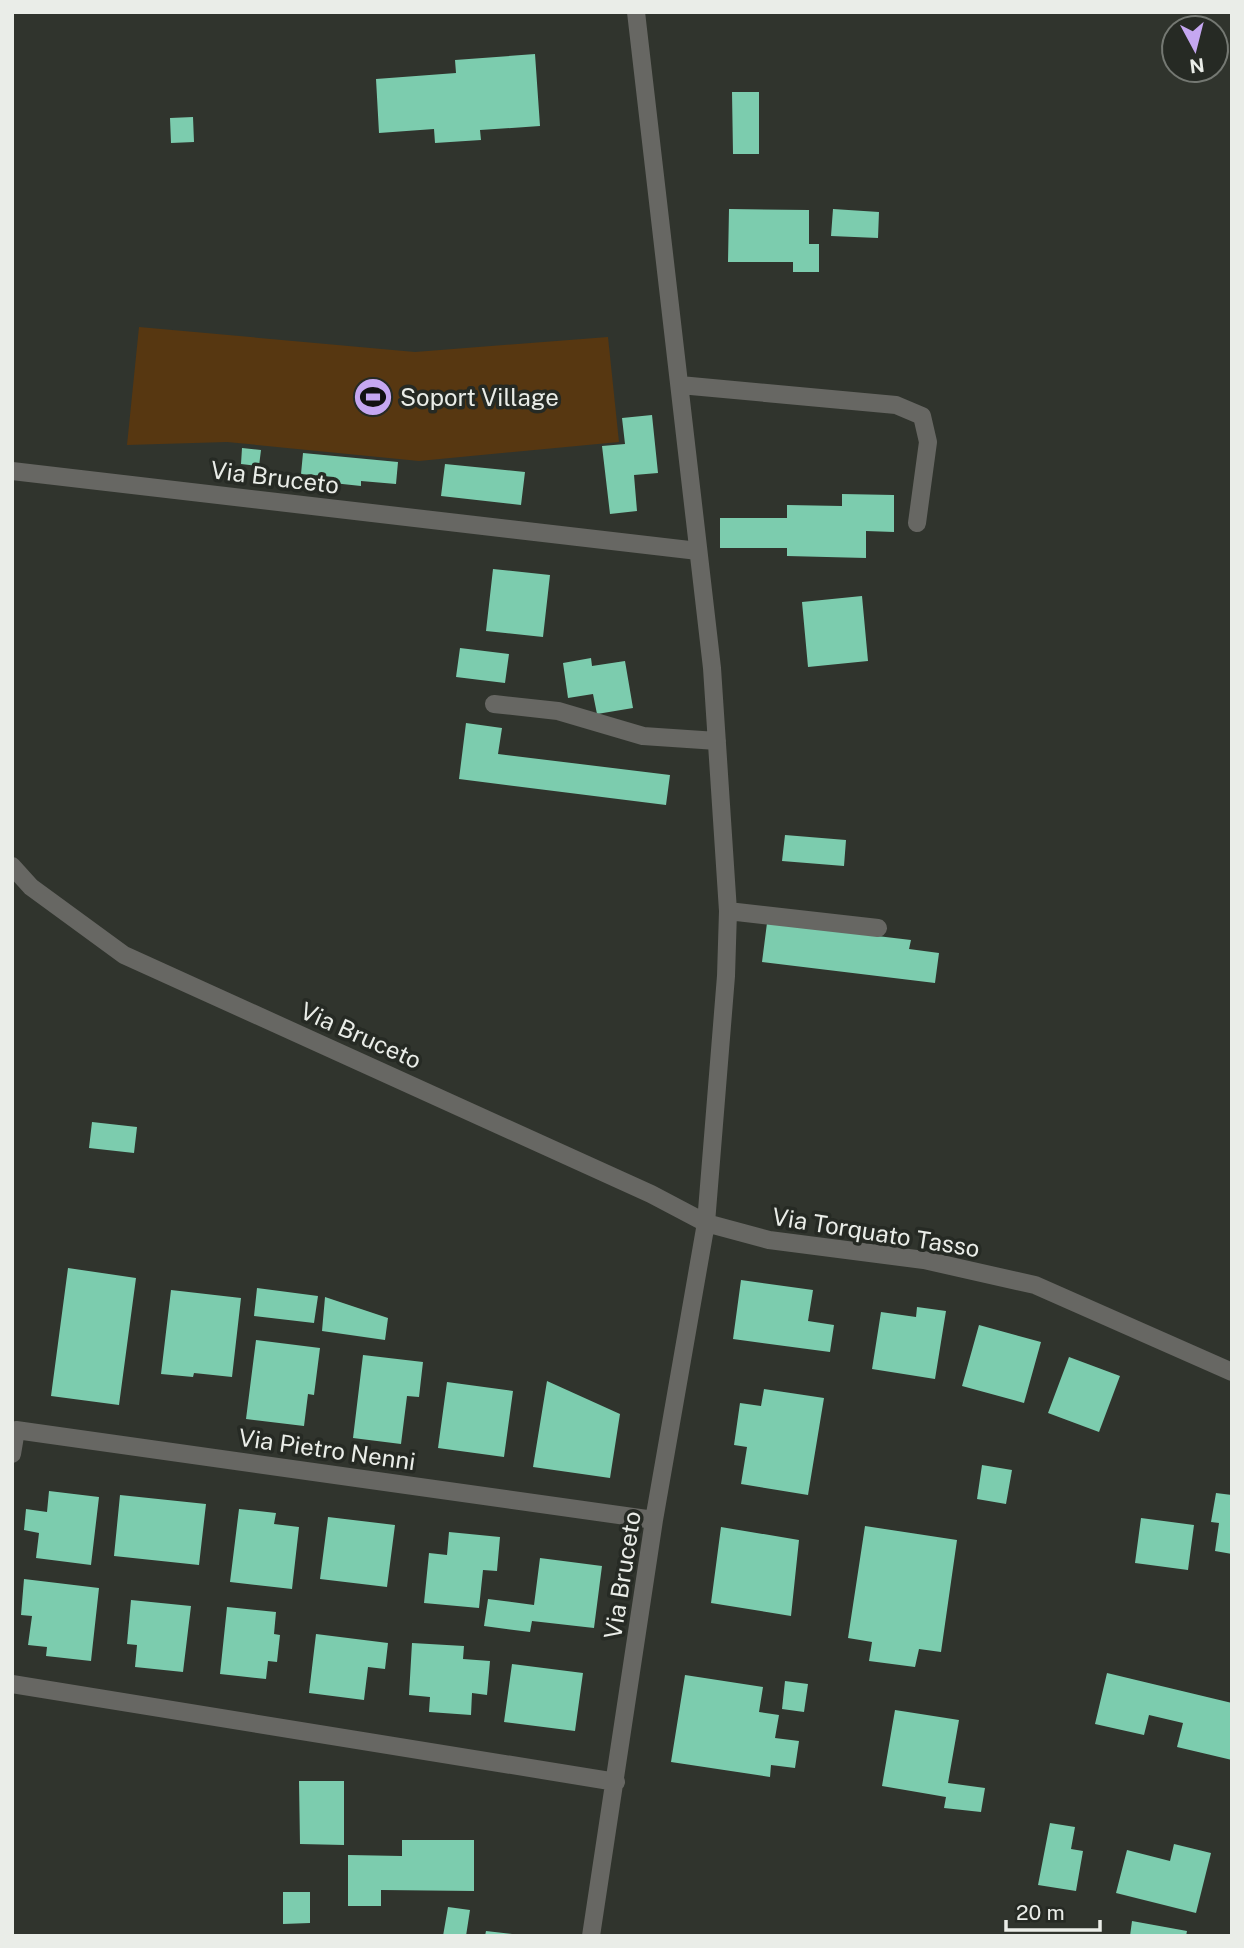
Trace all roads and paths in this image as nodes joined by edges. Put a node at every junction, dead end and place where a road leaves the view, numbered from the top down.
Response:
1 (636, 12) edge
2 (680, 385) junction
3 (12, 471) edge
4 (917, 523) dead end
5 (698, 551) junction
6 (494, 704) dead end
7 (716, 741) junction
8 (12, 866) edge
9 (728, 911) junction
10 (878, 928) dead end
11 (706, 1223) junction
12 (1232, 1372) edge
13 (12, 1454) edge
14 (654, 1520) junction
15 (12, 1684) edge
16 (616, 1782) junction
17 (591, 1936) edge

1 - 2 street, Via Bruceto
2 - 4 street
2 - 5 street, Via Bruceto
3 - 5 street, Via Bruceto
5 - 7 street, Via Bruceto
6 - 7 street
7 - 9 street, Via Bruceto
8 - 11 street, Via Bruceto
9 - 10 street
9 - 11 street, Via Bruceto
11 - 12 street, Via Torquato Tasso
11 - 14 street, Via Bruceto
13 - 14 street, Via Pietro Nenni
14 - 16 street, Via Bruceto
15 - 16 street
16 - 17 street, Via Bruceto

